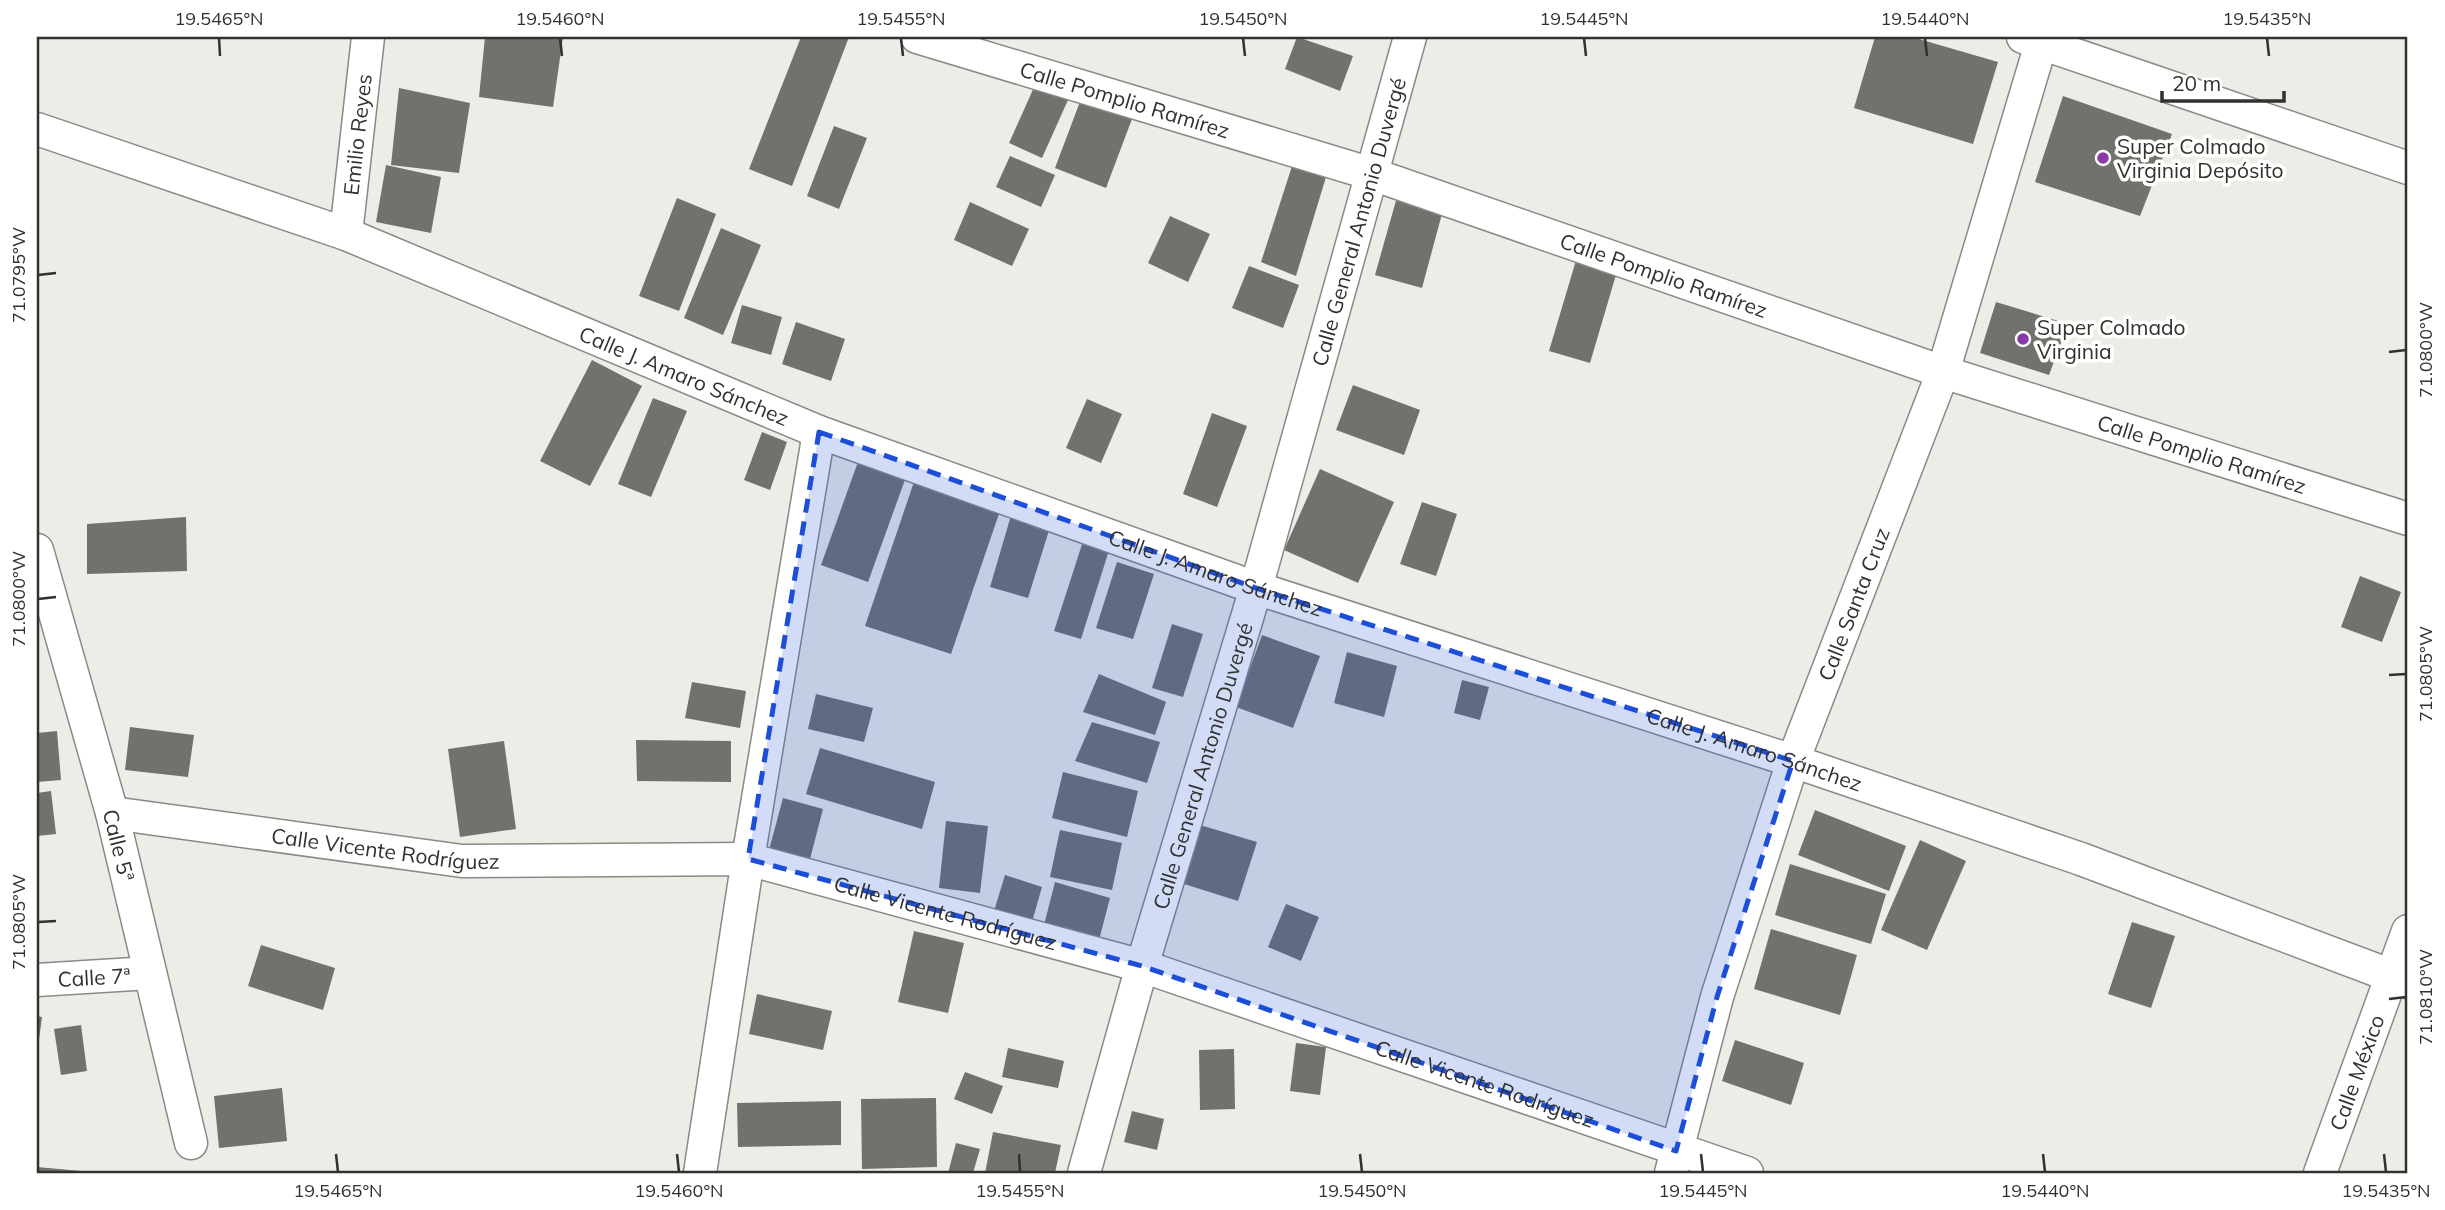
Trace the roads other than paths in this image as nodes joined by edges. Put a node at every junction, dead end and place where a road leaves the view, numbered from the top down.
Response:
1 (368, 37) edge
2 (917, 37) edge
3 (1410, 37) edge
4 (2035, 39) edge
5 (37, 129) edge
6 (2408, 167) edge
7 (1372, 174) junction
8 (346, 234) junction
9 (1943, 372) junction
10 (819, 432) junction
11 (2408, 519) edge
12 (37, 551) edge
13 (1256, 588) junction
14 (1793, 761) junction
15 (112, 813) junction
16 (748, 859) junction
17 (2408, 931) edge
18 (1142, 966) junction
19 (150, 973) junction
20 (2400, 979) edge
21 (37, 980) edge
22 (191, 1143) dead end
23 (1673, 1162) edge
24 (700, 1173) edge
25 (1084, 1173) edge
26 (1747, 1173) edge
27 (2320, 1173) edge

1 - 8 street, Emilio Reyes
2 - 7 street, Calle Pomplio Ramírez
3 - 7 street, Calle General Antonio Duvergé
4 - 6 street
4 - 9 street, Calle Santa Cruz
5 - 8 street, Calle J. Amaro Sánchez
7 - 9 street, Calle Pomplio Ramírez
7 - 13 street, Calle General Antonio Duvergé
8 - 10 street, Calle J. Amaro Sánchez
9 - 11 street, Calle Pomplio Ramírez
9 - 14 street, Calle Santa Cruz
10 - 13 street, Calle J. Amaro Sánchez
10 - 16 street
12 - 15 street, Calle 5ª
13 - 14 street, Calle J. Amaro Sánchez
13 - 18 street, Calle General Antonio Duvergé
14 - 20 street, Calle J. Amaro Sánchez
14 - 23 street, Calle Santa Cruz
15 - 16 street, Calle Vicente Rodríguez
15 - 19 street, Calle 5ª
16 - 18 street, Calle Vicente Rodríguez
16 - 24 street
17 - 20 street, Calle México
18 - 23 street, Calle Vicente Rodríguez
18 - 25 street, Calle General Antonio Duvergé
19 - 21 street, Calle 7ª
19 - 22 street, Calle 5ª
20 - 27 street, Calle México
23 - 26 street, Calle Vicente Rodríguez

